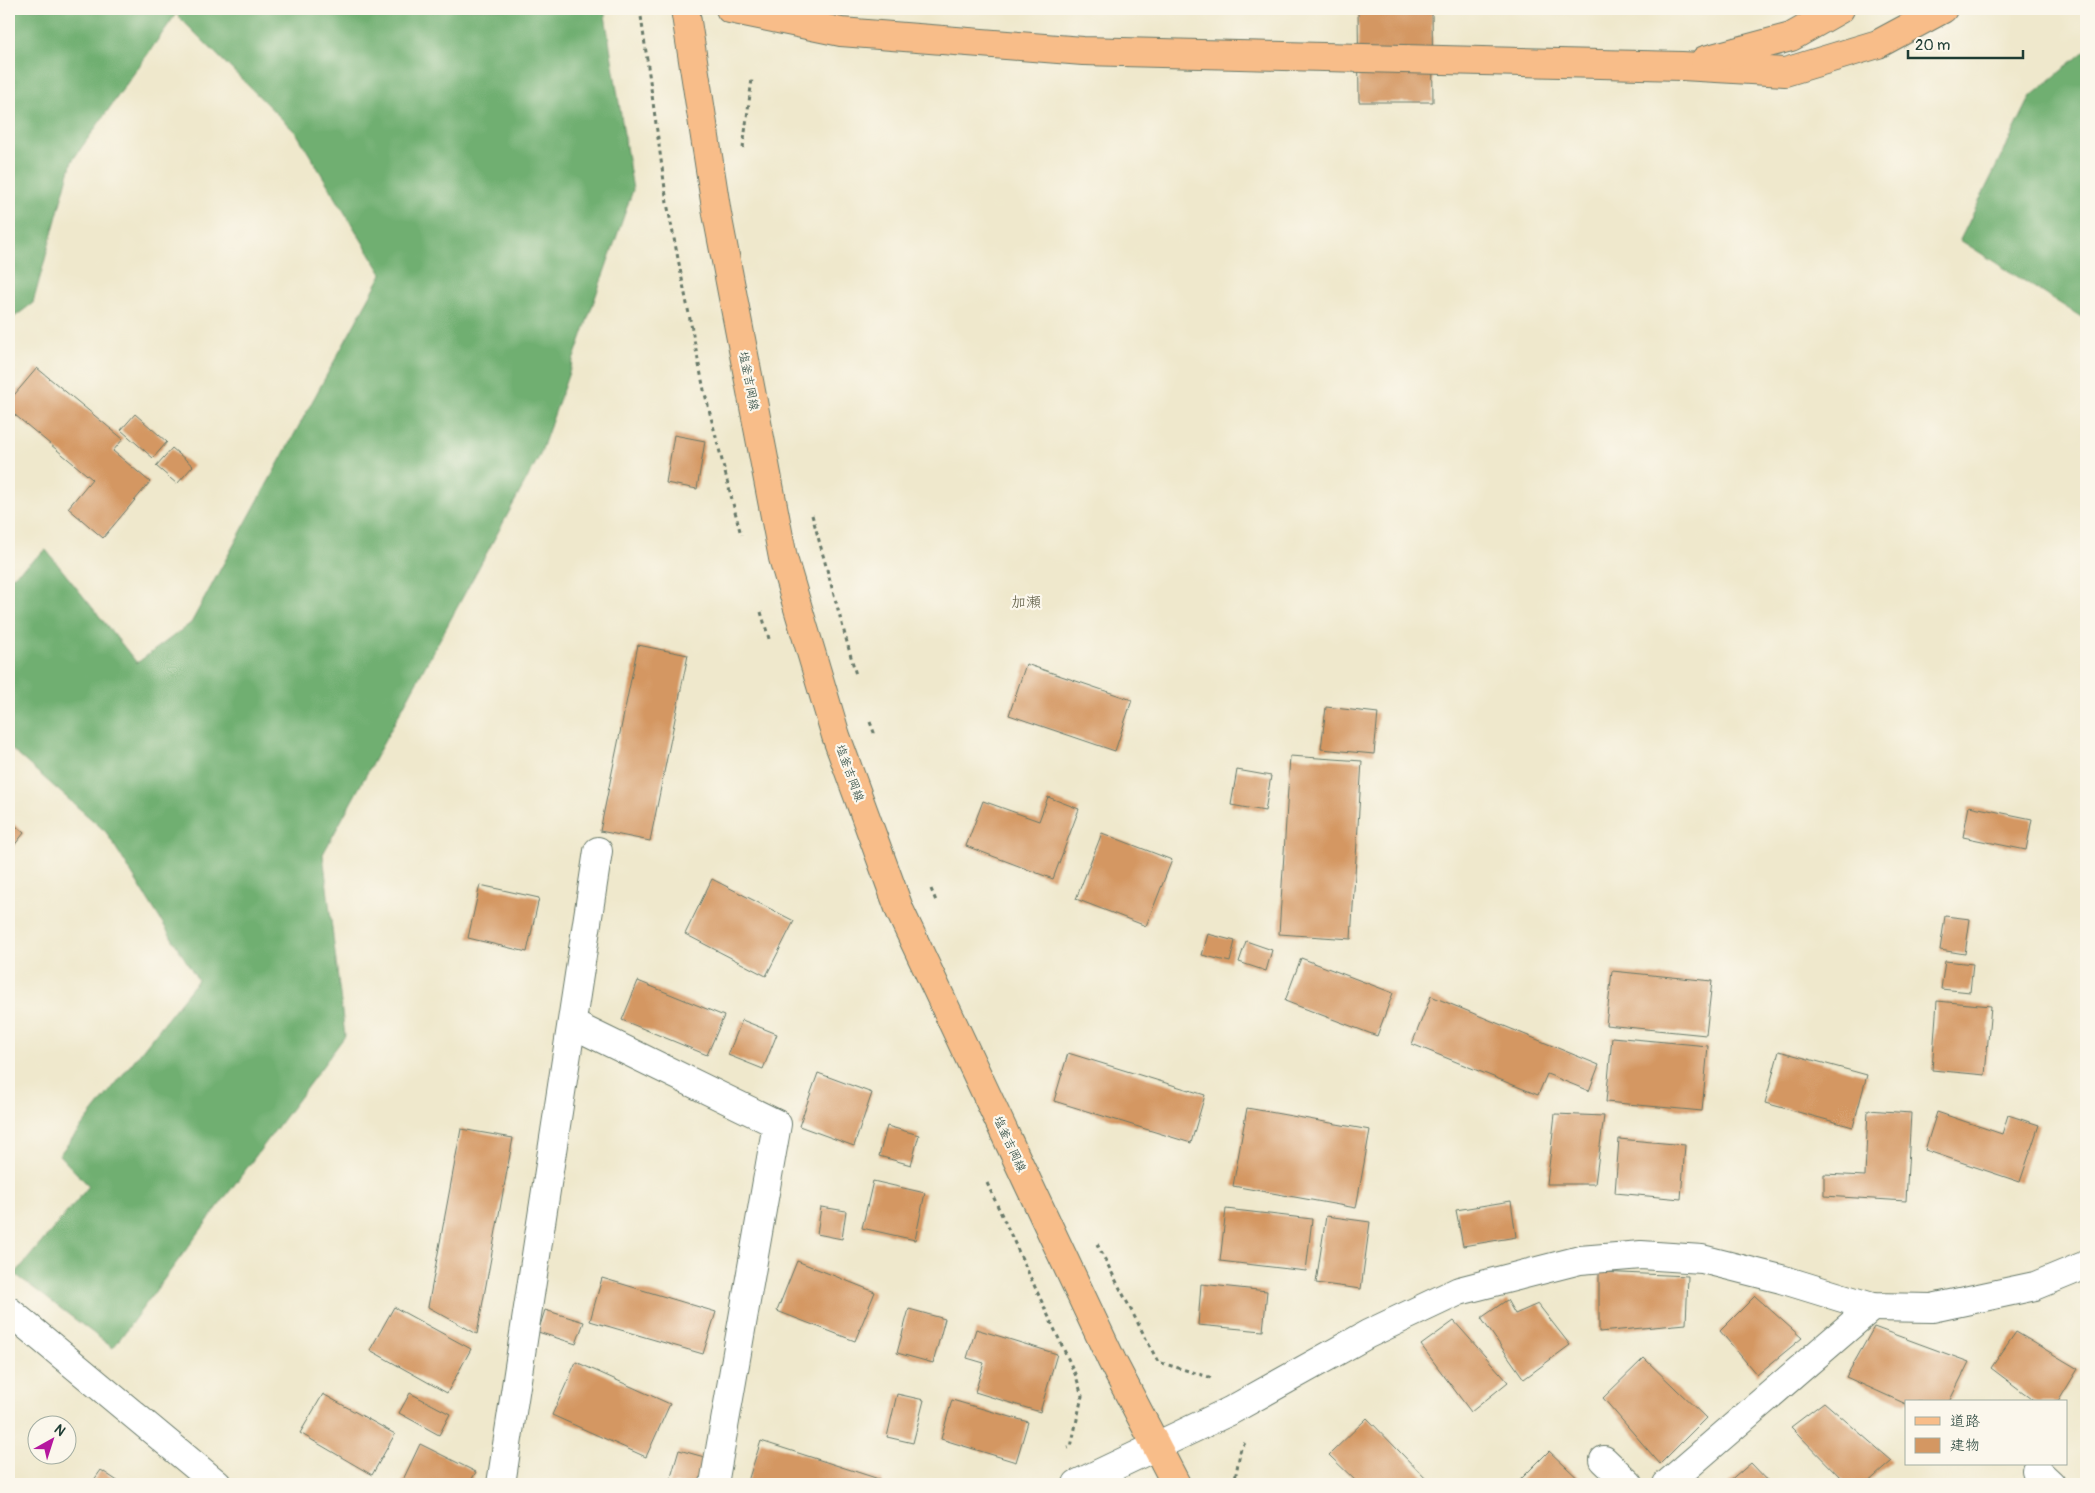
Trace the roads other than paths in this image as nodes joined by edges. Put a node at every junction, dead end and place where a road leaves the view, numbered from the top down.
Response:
1 (685, 9) edge
2 (730, 9) edge
3 (1840, 9) edge
4 (1943, 9) edge
5 (1682, 66) junction
6 (598, 852) dead end
7 (572, 1024) junction
8 (2086, 1265) edge
9 (1872, 1307) junction
10 (9, 1311) edge
11 (1157, 1447) junction
12 (1604, 1460) dead end
13 (218, 1484) edge
14 (501, 1484) edge
15 (714, 1484) edge
16 (1077, 1484) edge
17 (1176, 1484) edge
18 (1629, 1484) edge
19 (1667, 1484) edge

1 - 11 main road, 塩釜吉岡線
2 - 5 main road
3 - 5 main road
4 - 5 main road
6 - 7 street
7 - 14 street
7 - 15 street
8 - 9 street
9 - 11 street
9 - 19 street
10 - 13 street
11 - 16 street
11 - 17 main road, 塩釜吉岡線
12 - 18 street

